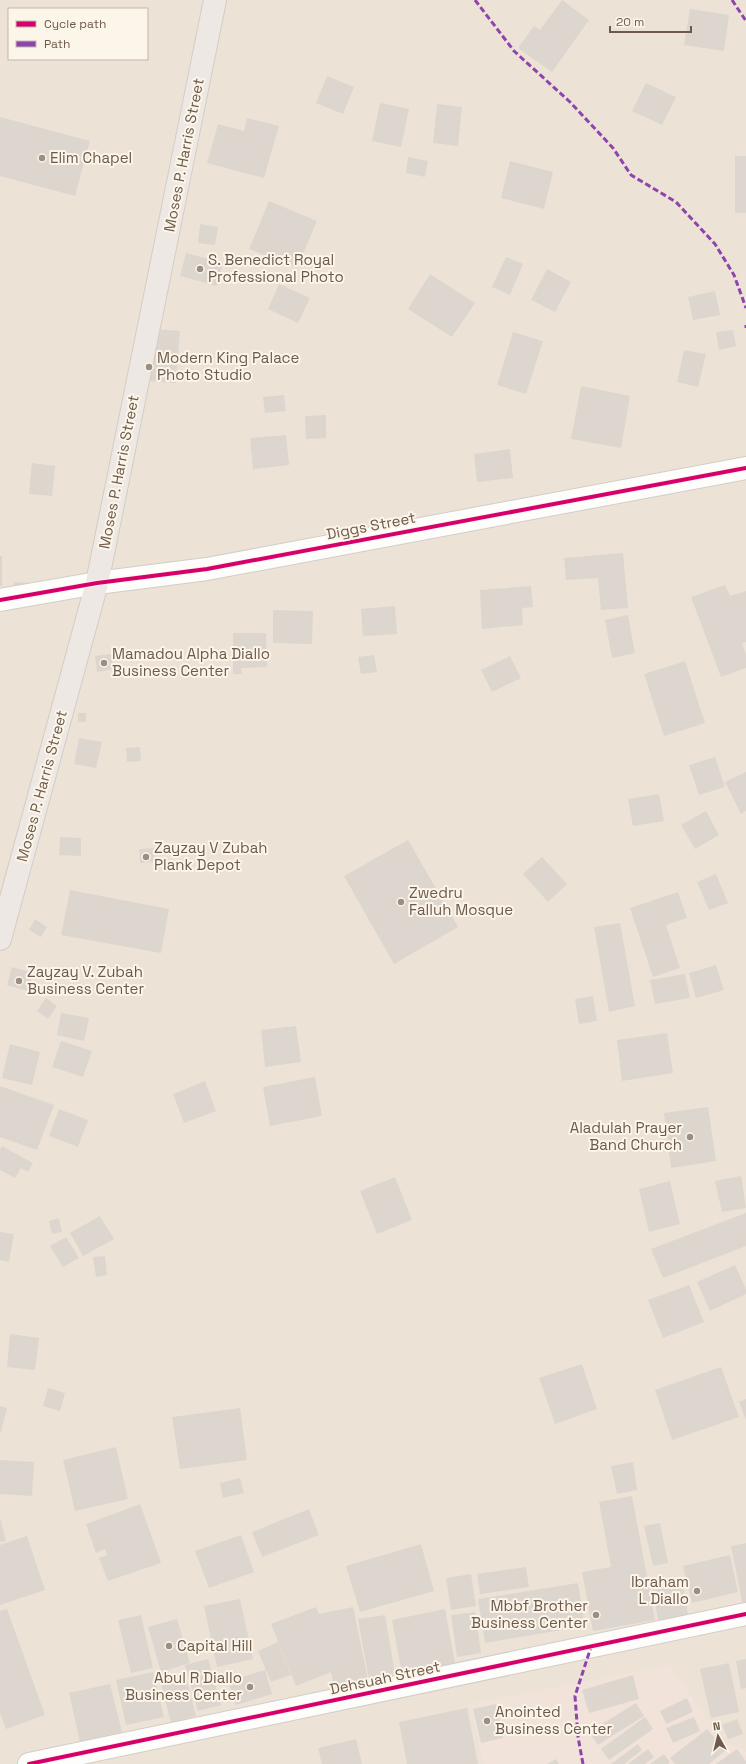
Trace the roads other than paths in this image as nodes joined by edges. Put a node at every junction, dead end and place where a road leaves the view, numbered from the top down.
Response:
1 (215, 0) edge
2 (746, 468) edge
3 (97, 583) junction
4 (0, 600) edge
5 (0, 938) edge
6 (746, 1614) edge
7 (29, 1764) edge

1 - 3 highway, Moses P. Harris Street
2 - 3 street, Diggs Street
3 - 4 street, Diggs Street
3 - 5 highway, Moses P. Harris Street
6 - 7 street, Dehsuah Street

